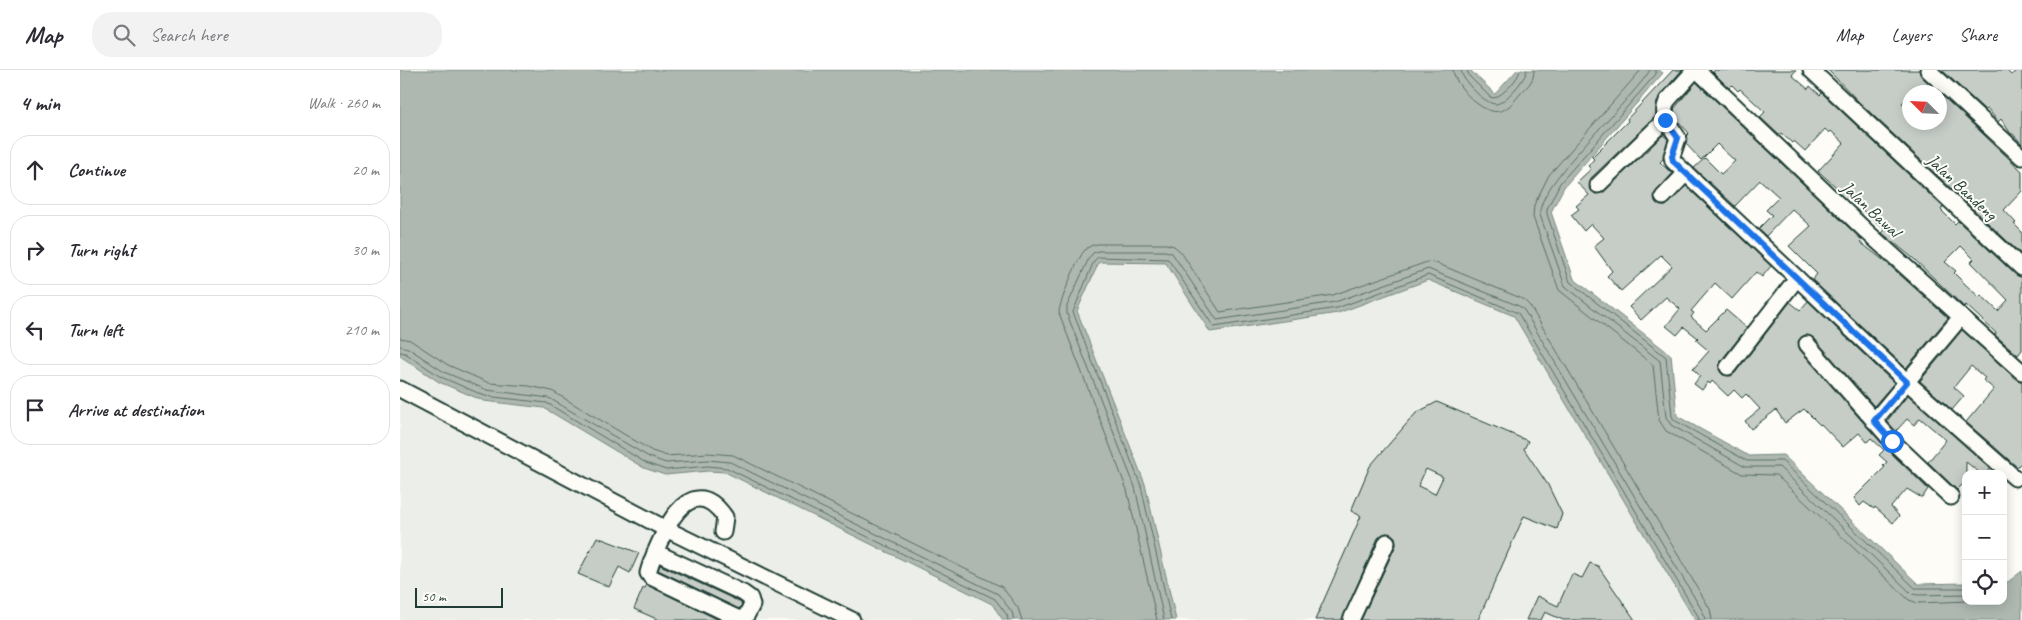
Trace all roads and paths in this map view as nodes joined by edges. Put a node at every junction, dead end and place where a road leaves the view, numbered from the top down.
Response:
1 (1696, 70) edge
2 (1811, 70) edge
3 (1928, 70) edge
4 (1665, 120) junction
5 (2022, 157) edge
6 (1686, 174) junction
7 (1598, 186) dead end
8 (1663, 197) dead end
9 (2022, 268) edge
10 (1797, 278) junction
11 (1961, 317) junction
12 (1806, 344) dead end
13 (1728, 367) dead end
14 (2022, 372) edge
15 (1907, 382) junction
16 (400, 389) edge
17 (1874, 421) junction
18 (2015, 478) dead end
19 (1951, 497) dead end
20 (666, 528) junction
21 (723, 532) dead end
22 (1387, 542) dead end
23 (655, 552) junction
24 (852, 620) edge
25 (1351, 620) edge

1 - 4 street
1 - 11 street, Jalan Bawal
2 - 9 street, Jalan Bandeng
3 - 5 street
4 - 6 street
4 - 7 street
6 - 8 street
6 - 10 street
10 - 13 street
10 - 15 street
11 - 14 street, Jalan Bawal
11 - 15 street
12 - 17 street
15 - 17 street
15 - 18 street
16 - 20 street
17 - 19 street
20 - 21 street
20 - 23 street
20 - 24 street
22 - 25 street
23 - 23 street

